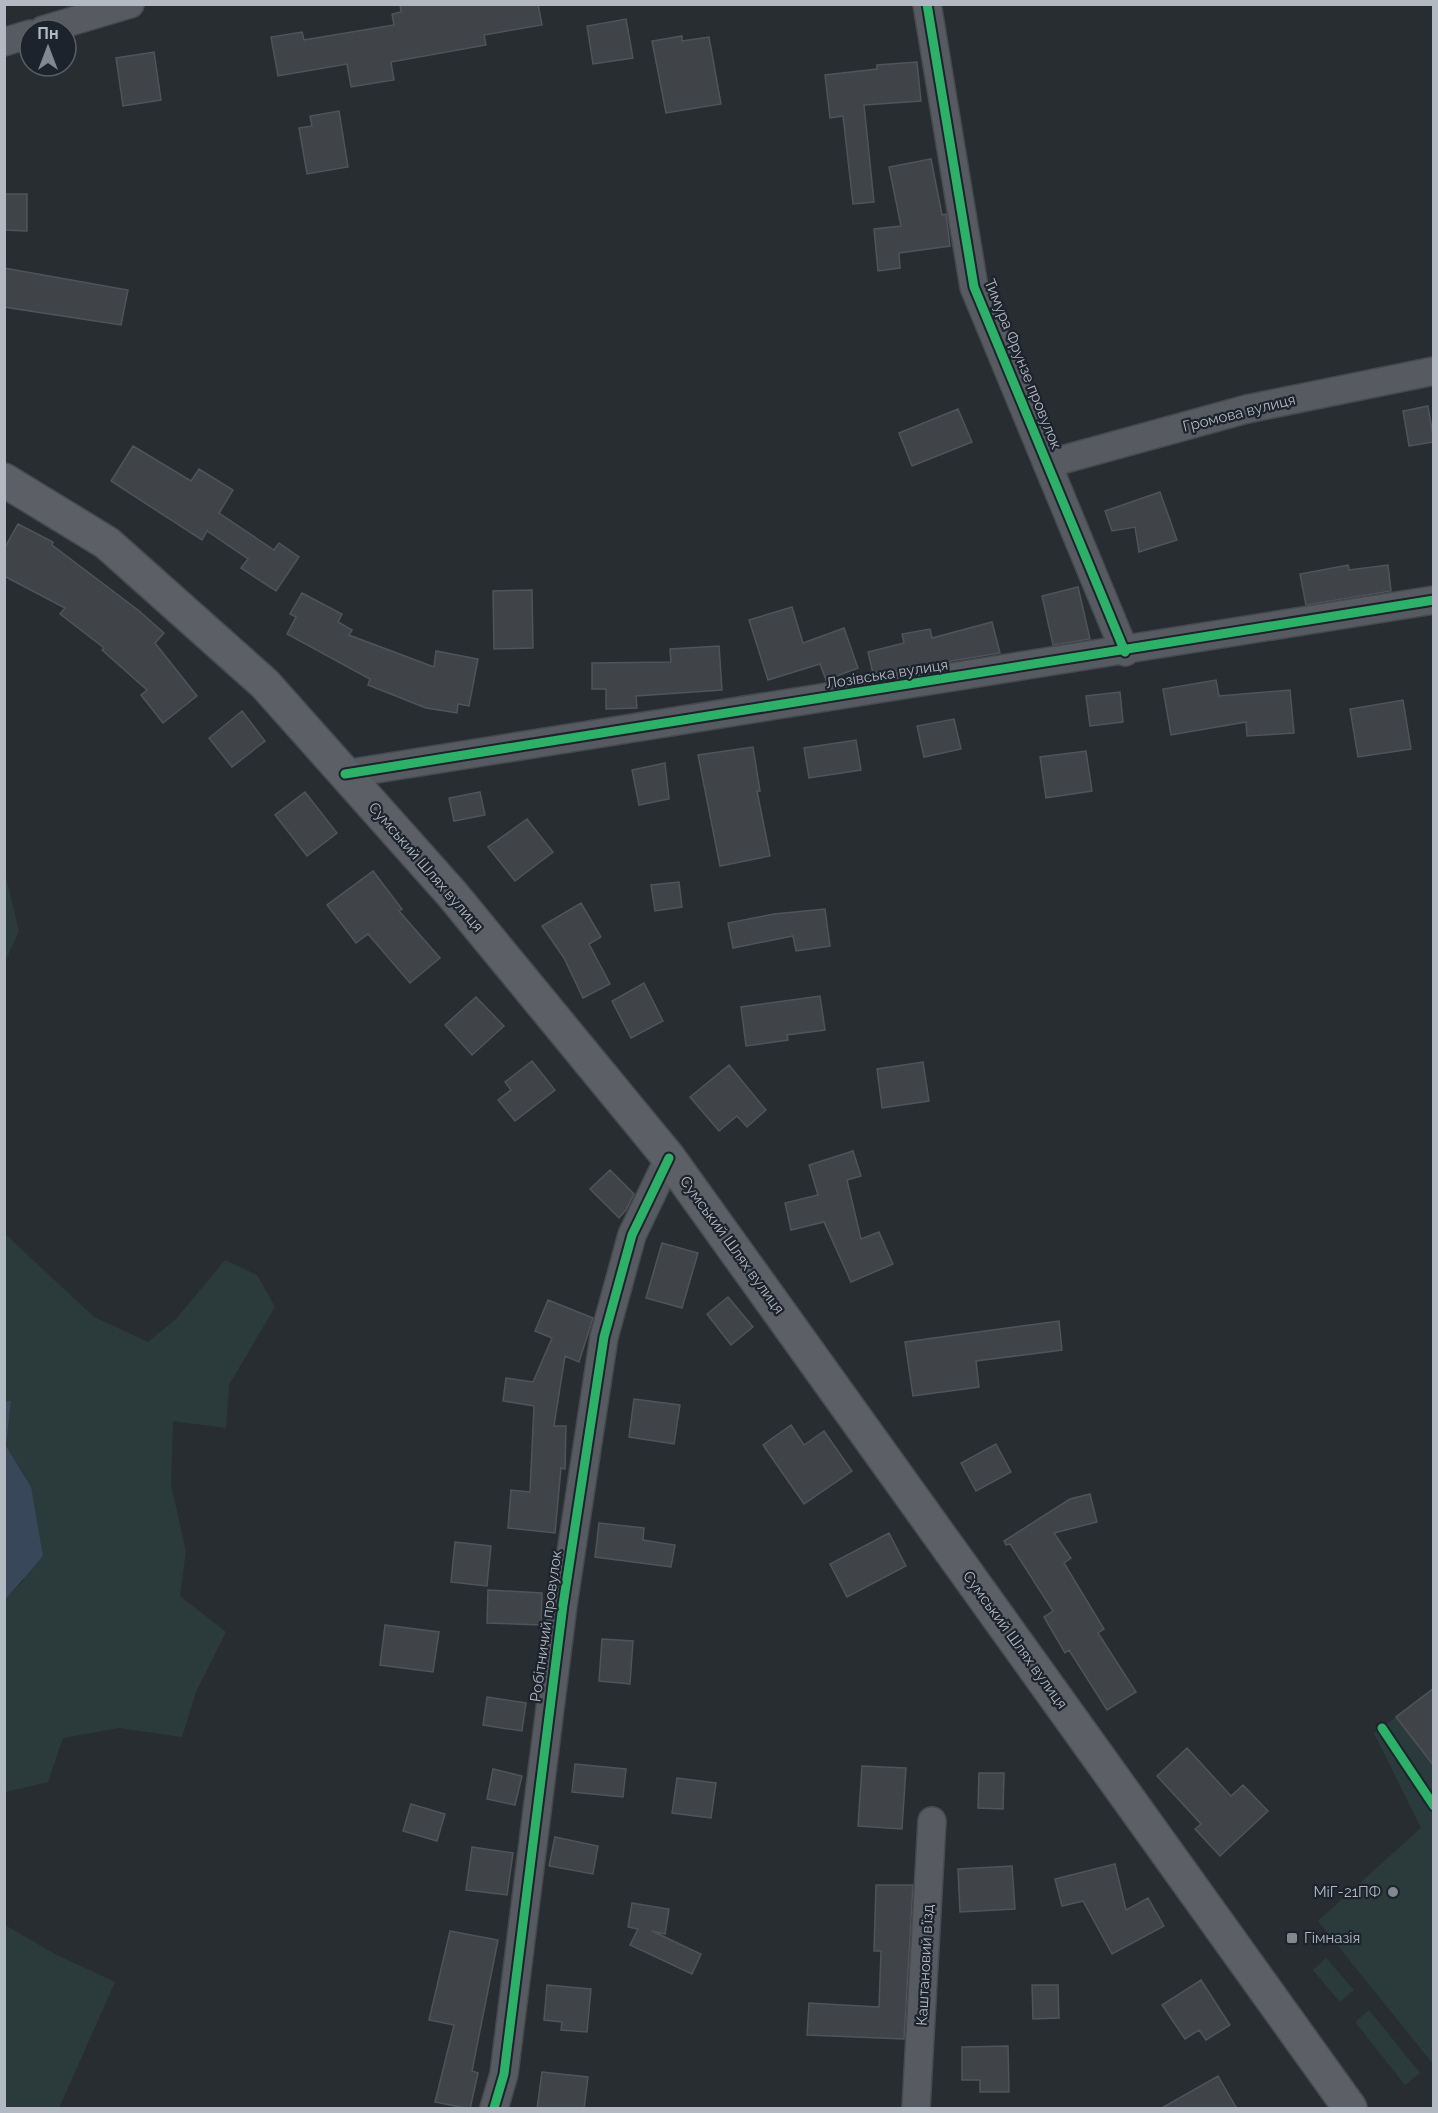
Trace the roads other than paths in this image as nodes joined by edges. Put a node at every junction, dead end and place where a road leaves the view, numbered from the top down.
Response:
1 (130, 4) edge
2 (927, 4) edge
3 (78, 20) edge
4 (1434, 371) edge
5 (1047, 464) junction
6 (4, 480) edge
7 (1434, 600) edge
8 (1125, 652) junction
9 (345, 774) junction
10 (669, 1158) junction
11 (932, 1821) dead end
12 (494, 2109) edge
13 (916, 2109) edge
14 (1350, 2109) edge

1 - 3 street
2 - 5 street, Тимура Фрунзе провулок
4 - 5 street, Громова вулиця
5 - 8 street, Тимура Фрунзе провулок
6 - 9 main road, Сумський Шлях вулиця
7 - 8 street, Лозівська вулиця
8 - 9 street, Лозівська вулиця
9 - 10 main road, Сумський Шлях вулиця
10 - 12 street, Робітничий провулок
10 - 14 main road, Сумський Шлях вулиця
11 - 13 street, Каштановий в’їзд

